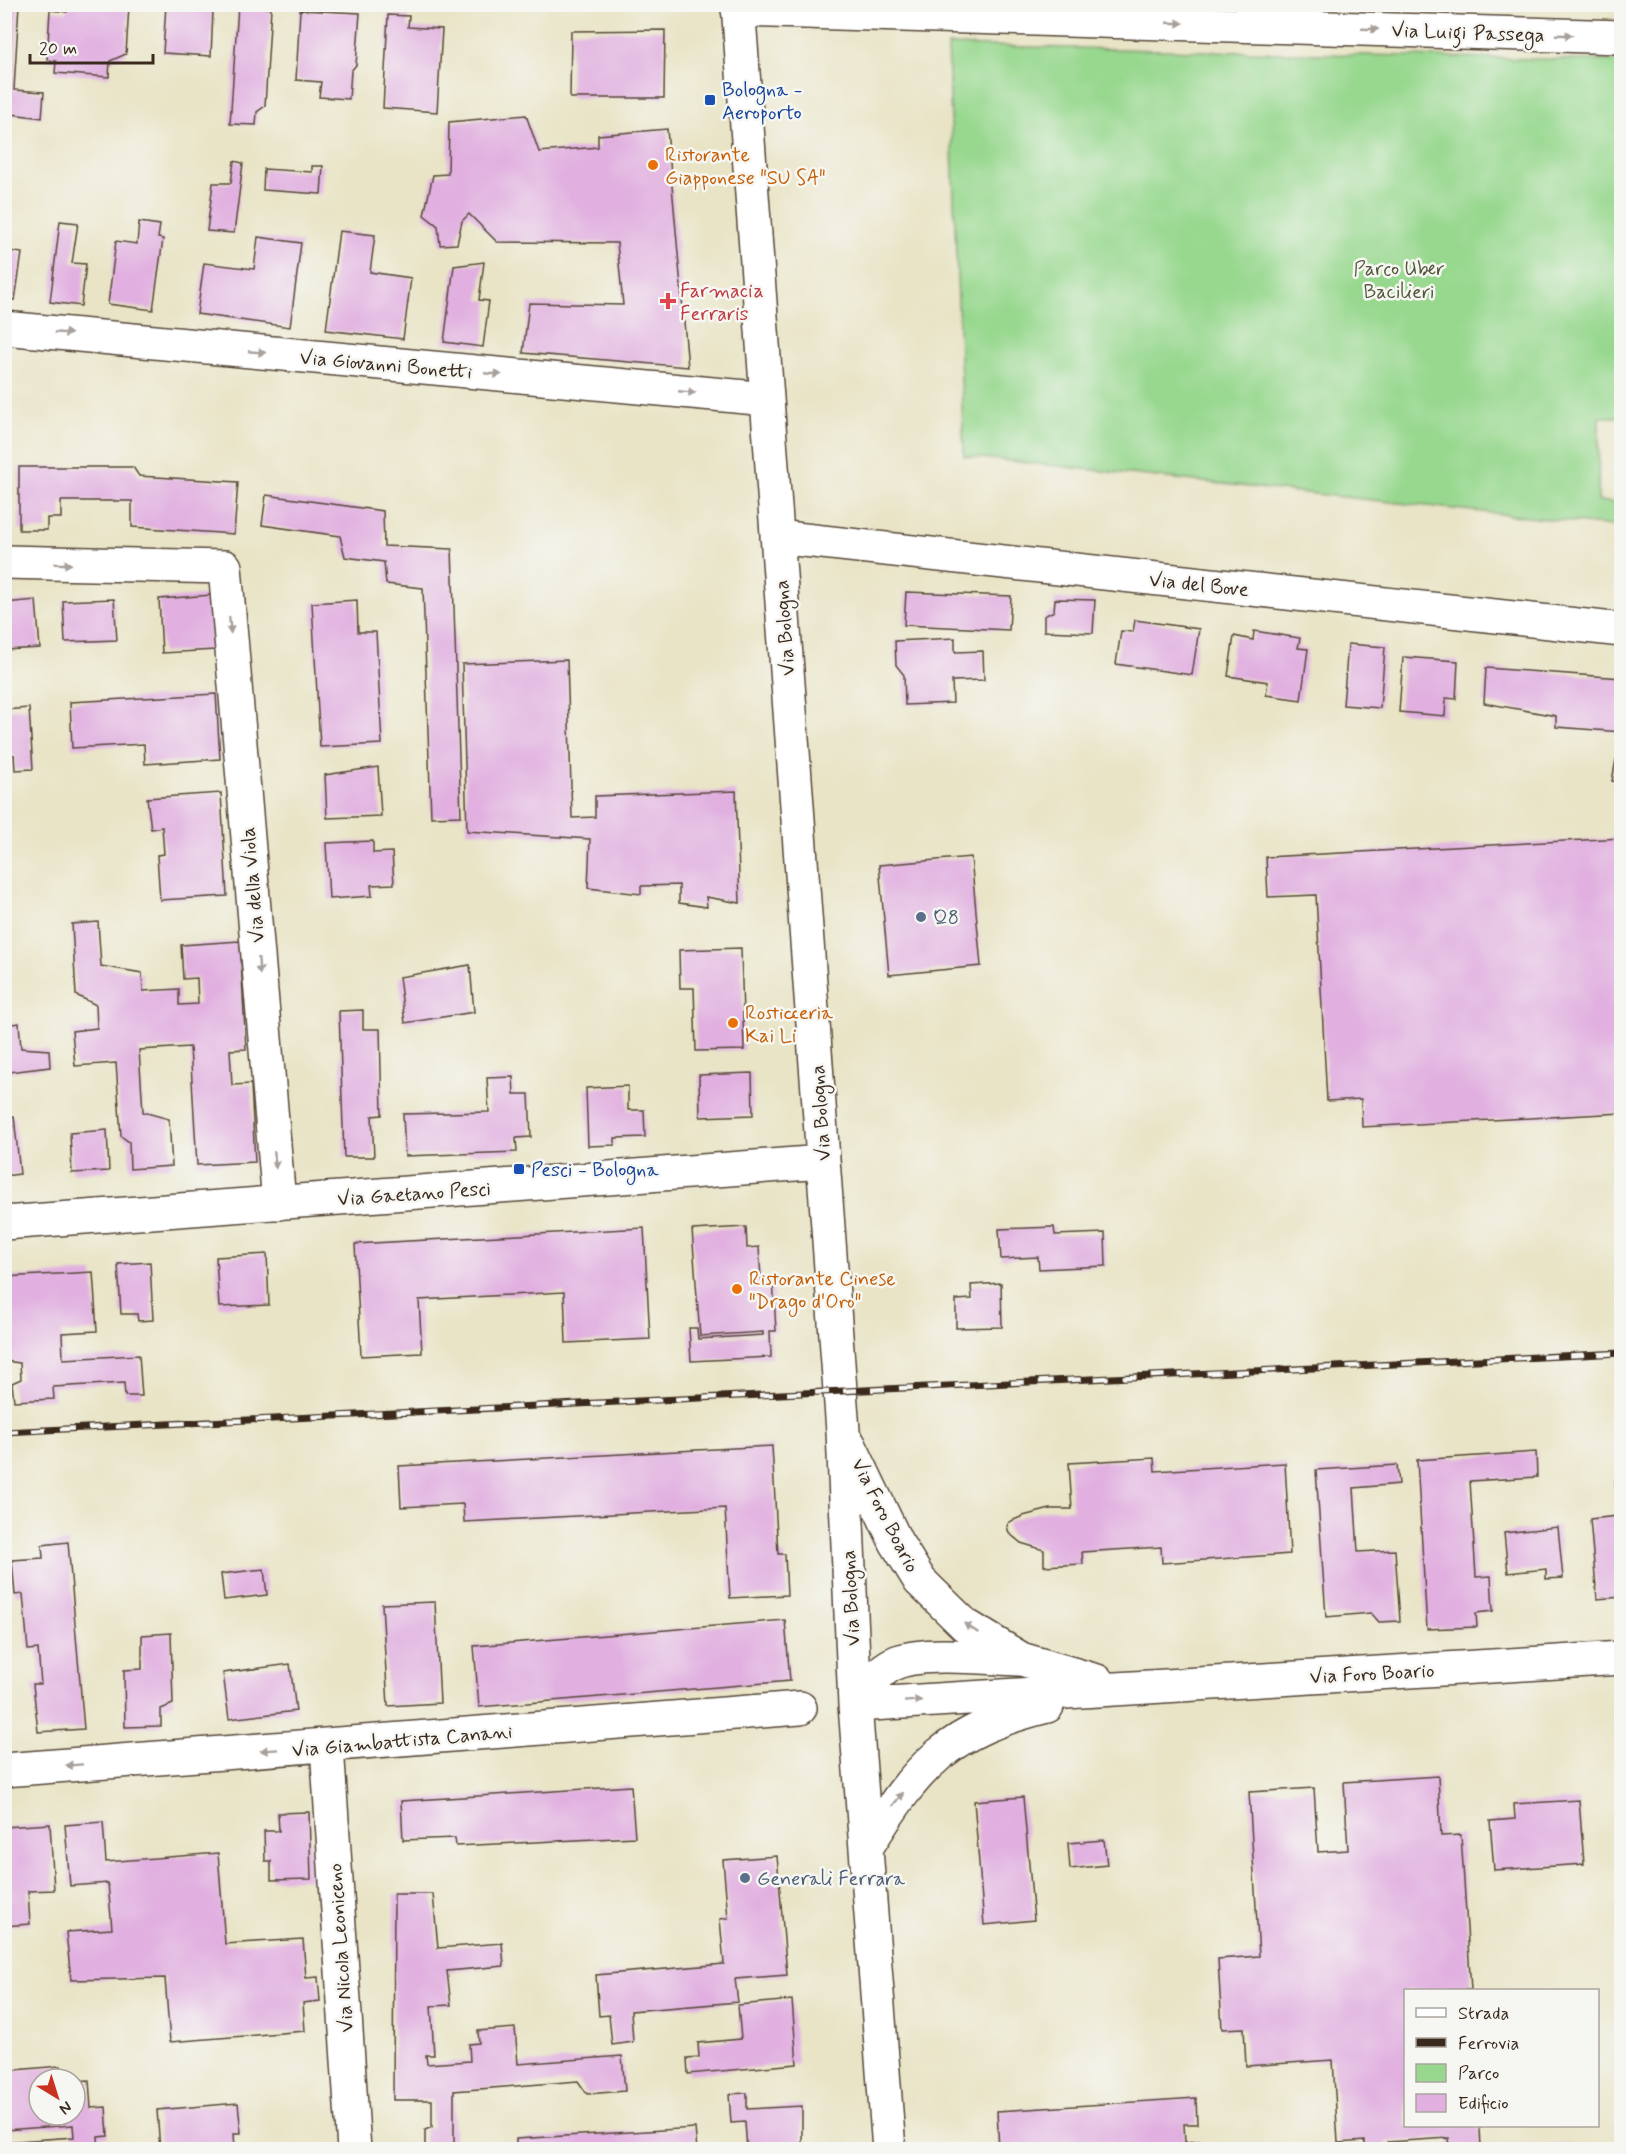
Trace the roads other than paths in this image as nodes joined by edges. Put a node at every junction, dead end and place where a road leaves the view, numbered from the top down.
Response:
1 (738, 7) edge
2 (1622, 37) edge
3 (4, 328) edge
4 (767, 399) junction
5 (777, 537) junction
6 (4, 562) edge
7 (1622, 630) edge
8 (823, 1162) junction
9 (279, 1203) junction
10 (4, 1223) edge
11 (843, 1431) junction
12 (1622, 1658) edge
13 (1021, 1659) junction
14 (1122, 1688) junction
15 (855, 1705) junction
16 (800, 1708) dead end
17 (327, 1746) junction
18 (4, 1770) edge
19 (866, 1848) junction
20 (354, 2150) edge
21 (889, 2150) edge

1 -> 2 street, Via Luigi Passega
1 - 4 street, Via Bologna
3 -> 4 street, Via Giovanni Bonetti
4 - 5 street, Via Bologna
5 - 7 street, Via del Bove
5 - 8 street, Via Bologna
6 -> 9 street, Via della Viola
8 - 9 street, Via Gaetano Pesci
8 - 11 street, Via Bologna
9 - 10 street, Via Gaetano Pesci
13 -> 11 street, Via Foro Boario
11 - 15 street, Via Bologna
12 - 14 street, Via Foro Boario
13 - 14 street, Via Foro Boario
13 - 15 street, Via Foro Boario
15 -> 14 street, Via Foro Boario
19 -> 14 street, Via Foro Boario
15 - 19 street, Via Bologna
16 - 17 street, Via Giambattista Canani
17 -> 18 street, Via Giambattista Canani
17 - 20 street, Via Nicola Leoniceno
19 - 21 street, Via Bologna

